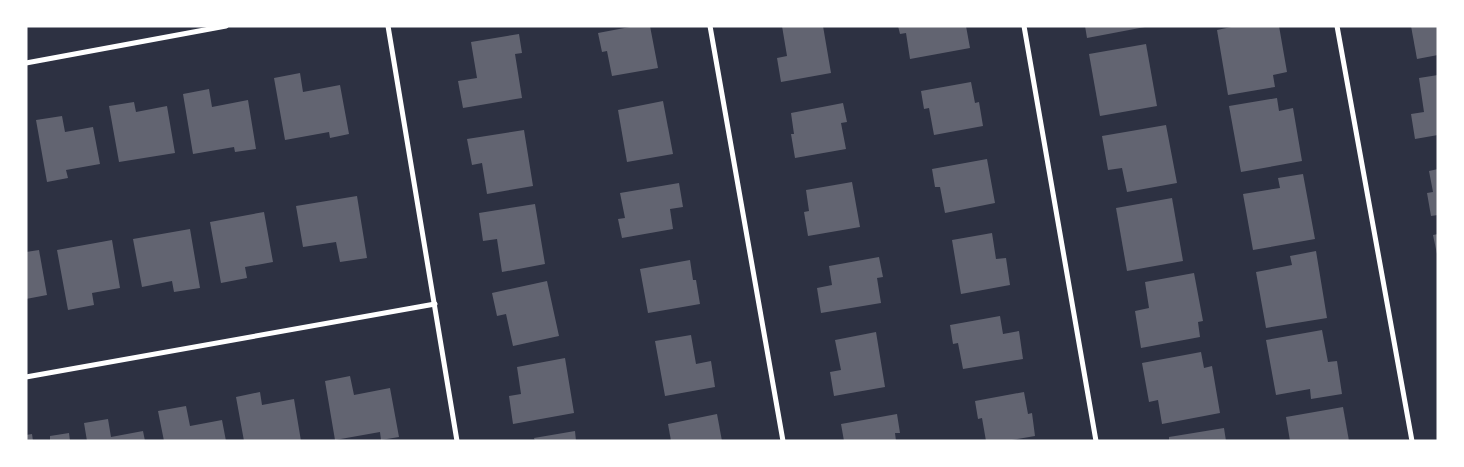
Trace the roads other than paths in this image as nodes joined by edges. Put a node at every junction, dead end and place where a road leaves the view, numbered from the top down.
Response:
1 (226, 26) edge
2 (388, 26) edge
3 (710, 26) edge
4 (1024, 26) edge
5 (1337, 26) edge
6 (26, 63) edge
7 (435, 304) junction
8 (26, 377) edge
9 (457, 441) edge
10 (783, 441) edge
11 (1096, 441) edge
12 (1412, 441) edge

1 - 6 street
2 - 7 street
3 - 10 street
4 - 11 street
5 - 12 street
7 - 8 street
7 - 9 street

